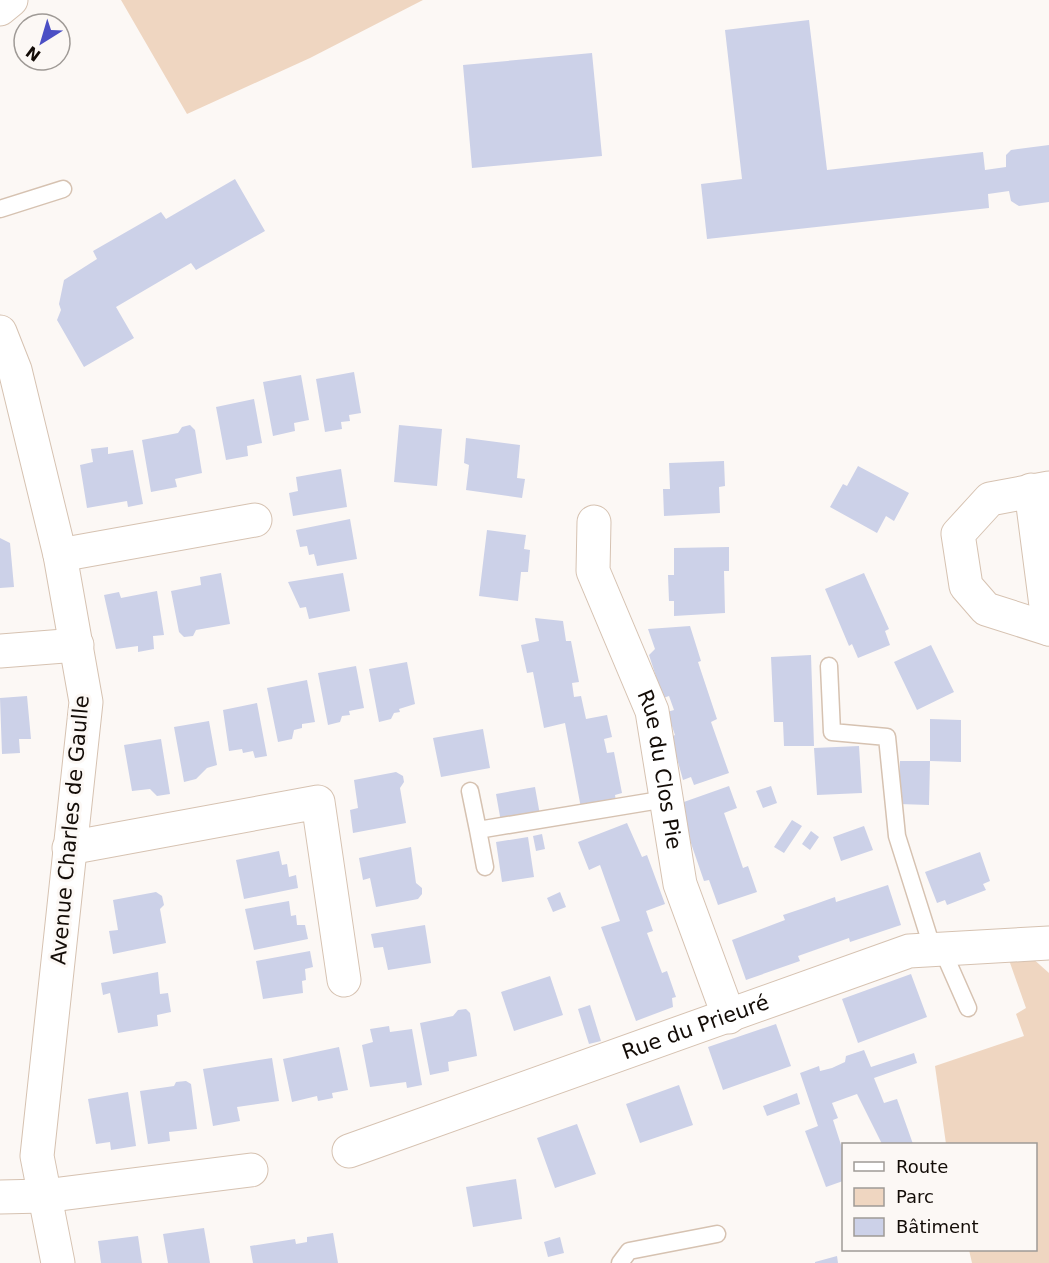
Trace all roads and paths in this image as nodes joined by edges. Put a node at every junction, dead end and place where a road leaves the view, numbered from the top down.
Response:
1 (10, 0) edge
2 (0, 9) edge
3 (63, 189) dead end
4 (0, 209) edge
5 (0, 332) edge
6 (1040, 489) edge
7 (255, 520) dead end
8 (594, 522) dead end
9 (60, 555) junction
10 (1049, 629) edge
11 (77, 645) junction
12 (0, 651) edge
13 (829, 666) dead end
14 (470, 791) dead end
15 (666, 799) junction
16 (478, 830) junction
17 (69, 848) junction
18 (485, 867) dead end
19 (1049, 943) edge
20 (938, 950) junction
21 (344, 980) dead end
22 (968, 1008) dead end
23 (729, 1017) junction
24 (349, 1151) dead end
25 (251, 1170) dead end
26 (45, 1196) junction
27 (0, 1197) edge
28 (717, 1234) dead end
29 (58, 1263) edge
30 (620, 1263) edge

1 - 2 street
3 - 4 lane
5 - 9 street, Avenue Charles de Gaulle
6 - 10 street
6 - 10 street
7 - 9 street
8 - 15 street, Rue du Clos Pie
9 - 11 street, Avenue Charles de Gaulle
11 - 12 street
11 - 17 street, Avenue Charles de Gaulle
13 - 20 lane
14 - 16 lane
15 - 16 lane
15 - 23 street, Rue du Clos Pie
16 - 18 lane
17 - 21 street
17 - 26 street, Avenue Charles de Gaulle
19 - 20 street, Rue du Prieuré
20 - 22 lane
20 - 23 street, Rue du Prieuré
23 - 24 street, Rue du Prieuré
25 - 26 street
26 - 27 street
26 - 29 street, Avenue Charles de Gaulle
28 - 30 lane

